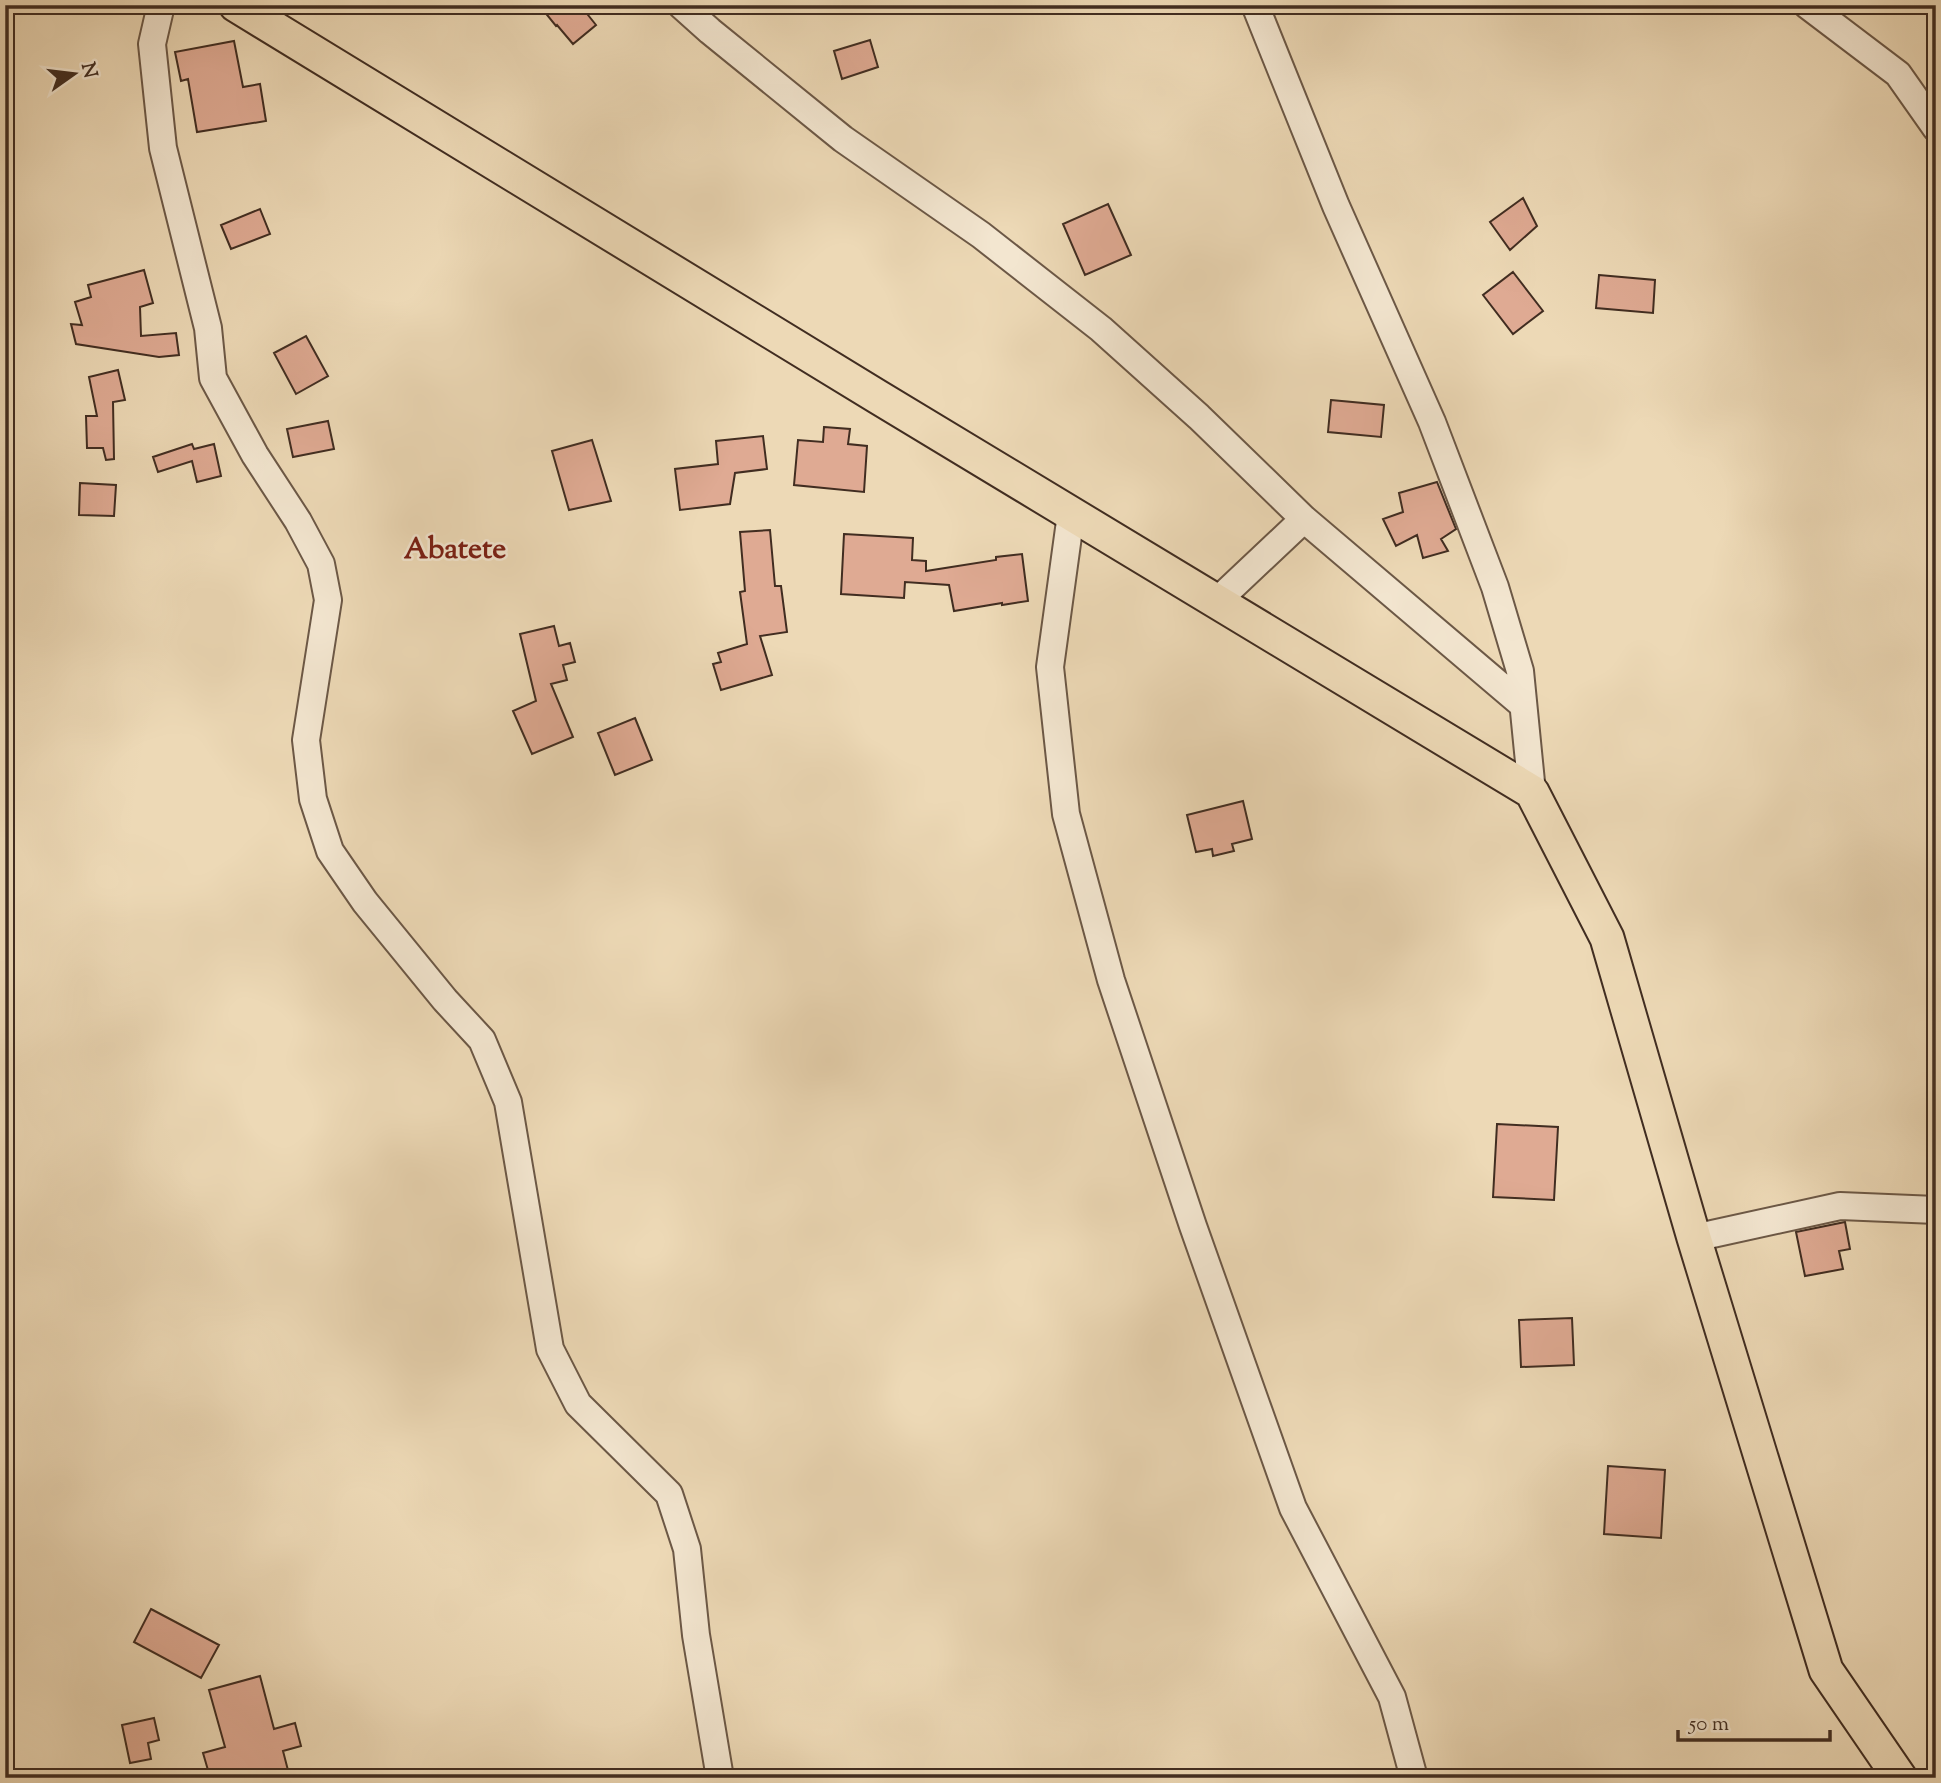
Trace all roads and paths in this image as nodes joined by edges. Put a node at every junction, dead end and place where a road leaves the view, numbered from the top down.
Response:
1 (161, 5) edge
2 (236, 5) edge
3 (681, 5) edge
4 (1255, 5) edge
5 (1807, 5) edge
6 (1936, 128) edge
7 (1071, 514) junction
8 (1304, 519) junction
9 (1216, 602) junction
10 (1523, 705) junction
11 (1532, 792) junction
12 (1936, 1210) edge
13 (1694, 1238) junction
14 (720, 1778) edge
15 (1414, 1778) edge
16 (1900, 1778) edge

1 - 14 street
2 - 7 main road
3 - 8 street
4 - 10 street
5 - 6 street
7 - 9 main road
7 - 15 street
8 - 9 street
8 - 10 street
9 - 11 main road
10 - 11 street
11 - 13 main road
12 - 13 street
13 - 16 main road

